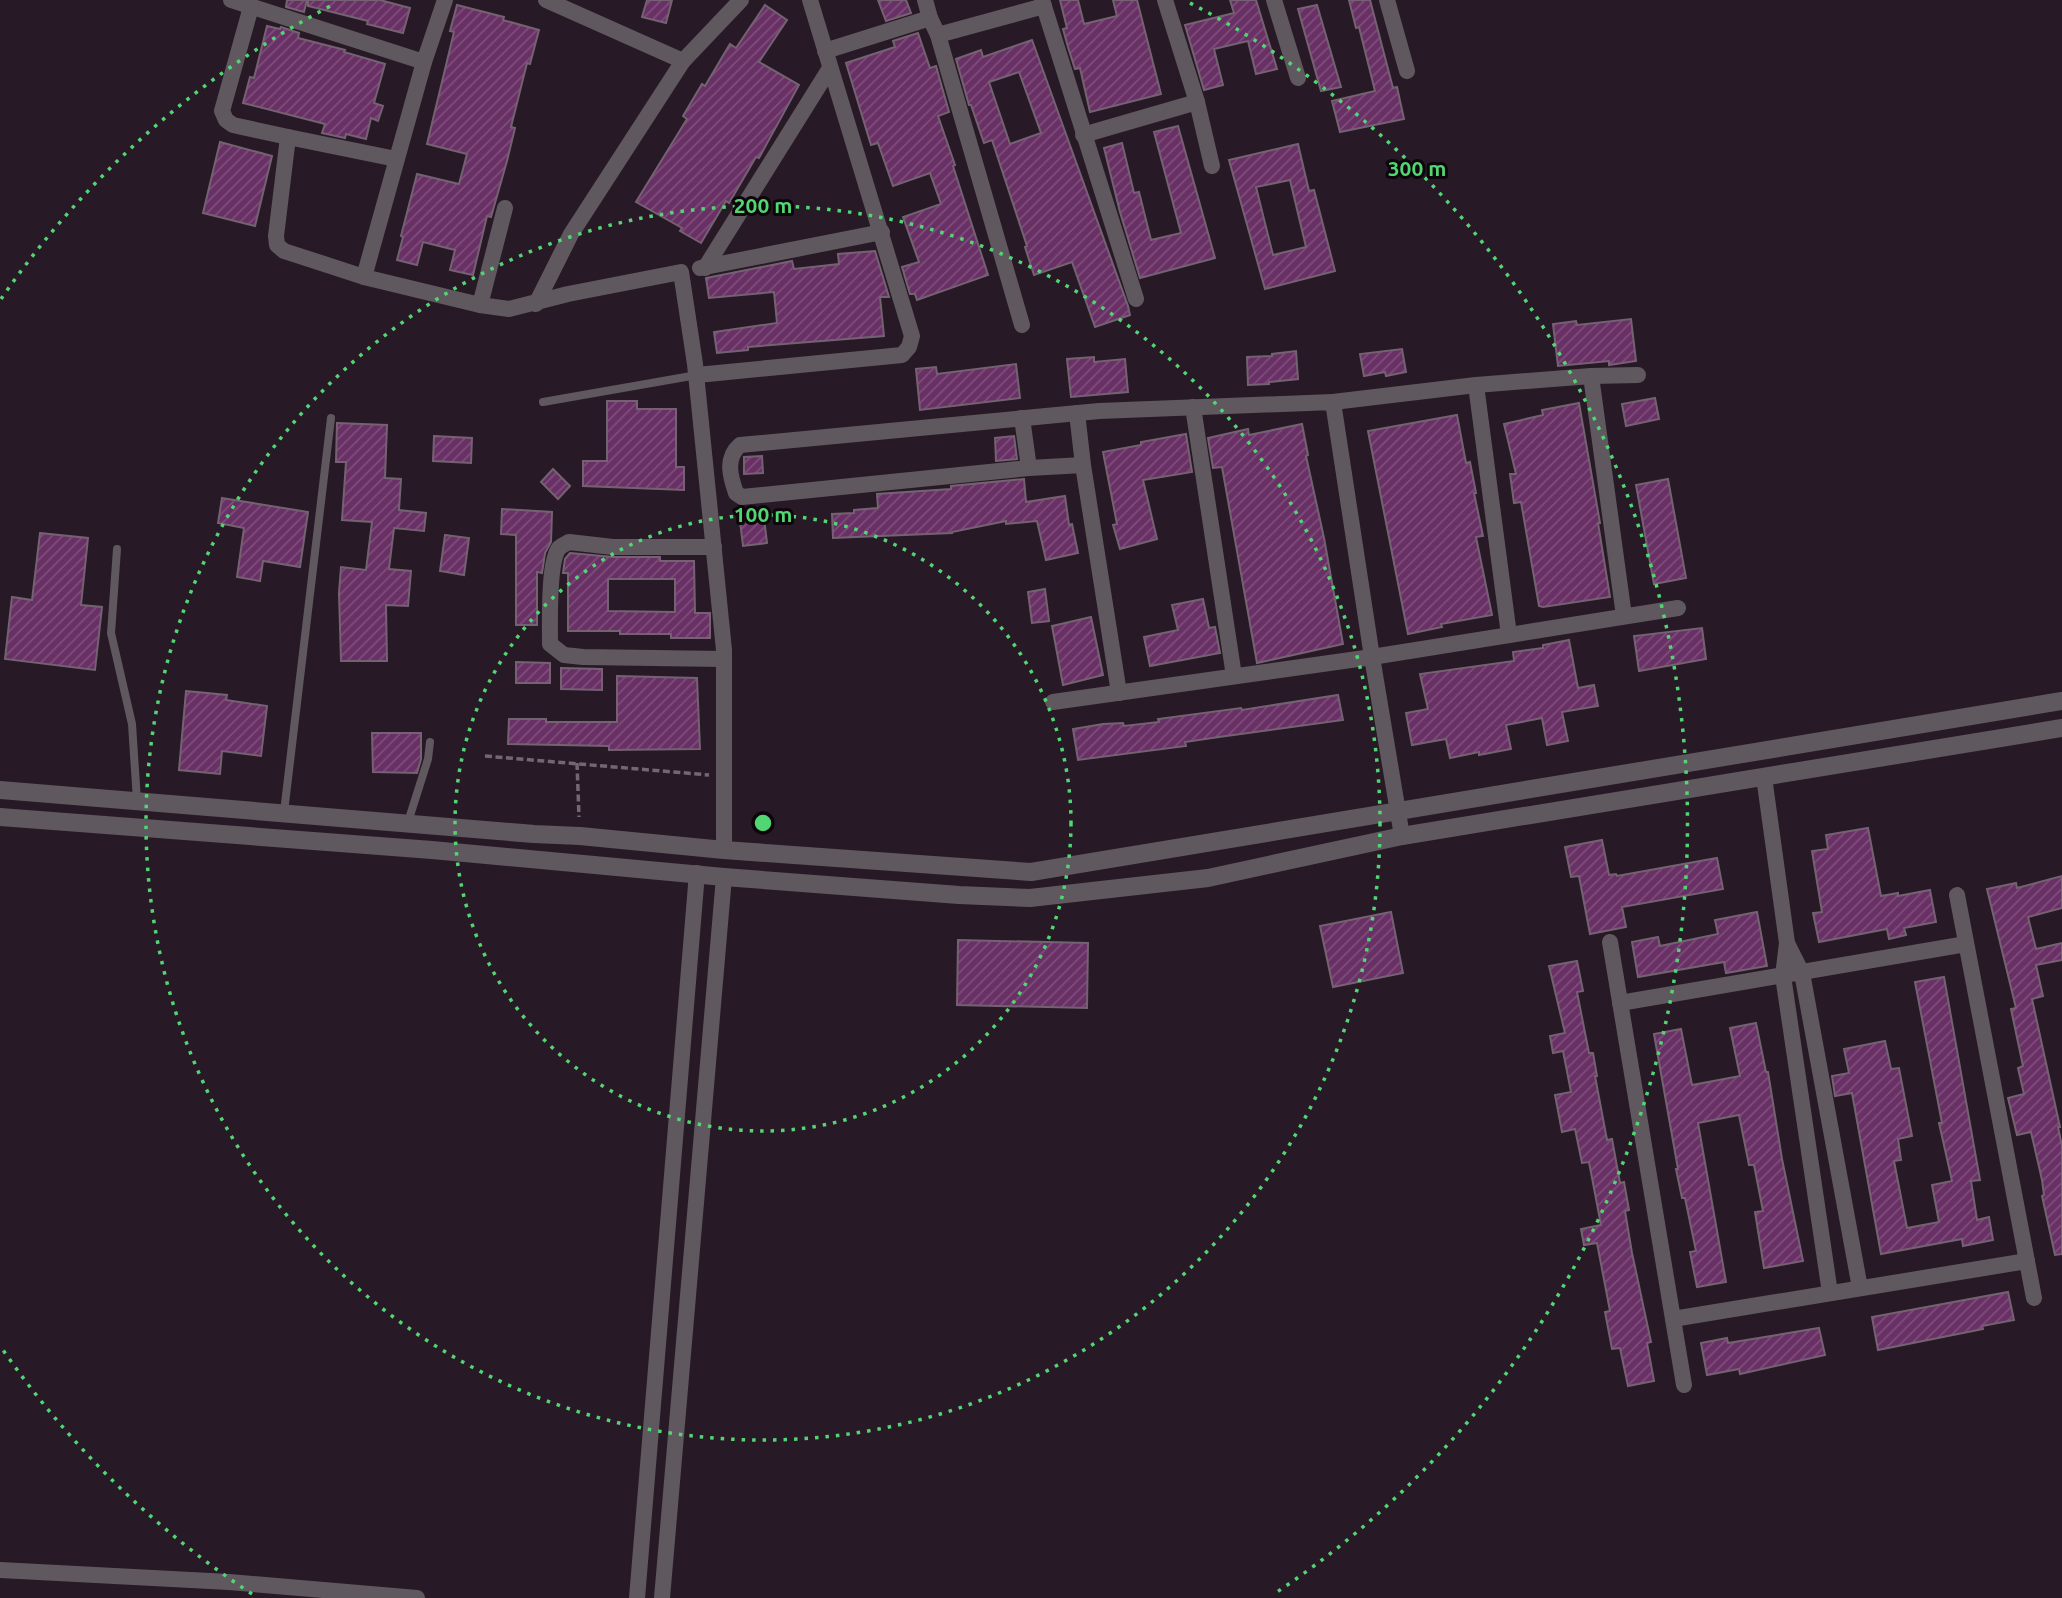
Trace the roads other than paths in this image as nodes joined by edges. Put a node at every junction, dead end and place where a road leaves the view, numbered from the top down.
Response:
1 (231, 0) edge
2 (445, 0) edge
3 (547, 0) edge
4 (741, 0) edge
5 (810, 0) edge
6 (925, 0) edge
7 (1165, 0) edge
8 (1274, 0) edge
9 (1387, 0) edge
10 (1043, 3) edge
11 (566, 4) edge
12 (251, 7) junction
13 (930, 18) junction
14 (938, 35) junction
15 (825, 51) junction
16 (683, 61) junction
17 (424, 62) junction
18 (830, 68) junction
19 (1406, 72) dead end
20 (1297, 78) dead end
21 (1197, 102) junction
22 (1083, 135) junction
23 (288, 137) junction
24 (396, 159) junction
25 (1212, 166) dead end
26 (505, 208) dead end
27 (882, 232) junction
28 (705, 268) junction
29 (681, 272) junction
30 (364, 277) junction
31 (1136, 299) dead end
32 (480, 304) junction
33 (536, 304) junction
34 (1022, 325) dead end
35 (696, 375) junction
36 (1638, 375) dead end
37 (1591, 376) junction
38 (1476, 386) junction
39 (543, 402) dead end
40 (1333, 402) junction
41 (1193, 407) junction
42 (1077, 413) junction
43 (331, 418) dead end
44 (1022, 418) junction
45 (1083, 465) junction
46 (1029, 468) junction
47 (714, 547) junction
48 (117, 549) dead end
49 (1678, 607) dead end
50 (1624, 616) junction
51 (1509, 635) junction
52 (1372, 657) junction
53 (724, 659) junction
54 (1234, 676) junction
55 (1119, 693) junction
56 (2062, 701) edge
57 (1052, 702) dead end
58 (2062, 729) edge
59 (430, 742) dead end
60 (1764, 777) junction
61 (0, 790) edge
62 (137, 801) junction
63 (1399, 811) junction
64 (284, 812) junction
65 (0, 817) edge
66 (408, 822) junction
67 (1402, 836) junction
68 (696, 847) junction
69 (724, 850) junction
70 (697, 873) junction
71 (724, 877) junction
72 (1956, 894) dead end
73 (1610, 942) dead end
74 (1787, 943) junction
75 (1966, 944) junction
76 (1802, 973) junction
77 (1783, 976) junction
78 (1620, 1003) junction
79 (1825, 1094) junction
80 (1801, 1097) junction
81 (1846, 1219) junction
82 (1818, 1222) junction
83 (665, 1258) junction
84 (691, 1261) junction
85 (2027, 1261) junction
86 (1860, 1288) junction
87 (1830, 1293) junction
88 (2034, 1298) dead end
89 (1673, 1319) junction
90 (1684, 1385) dead end
91 (0, 1570) edge
92 (239, 1591) edge
93 (417, 1598) edge
94 (637, 1598) edge
95 (662, 1598) edge

1 - 12 street
2 - 17 street
3 - 11 street
4 - 16 street
5 - 15 street
6 - 13 street
7 - 21 street
8 - 20 street
9 - 19 street
10 - 14 street
10 - 22 street
11 - 16 street
12 - 17 street
12 - 23 street
13 - 14 street
13 - 15 street
14 - 34 street
15 - 18 street
16 - 33 street
17 - 24 street
18 - 27 street
18 - 28 street
21 - 22 street
21 - 25 street
22 - 31 street
23 - 24 street
23 - 30 street
24 - 30 street
26 - 32 street
27 - 28 street
27 - 35 street
28 - 29 street
29 - 33 street
29 - 35 street
30 - 32 street
32 - 33 street
35 - 39 lane
35 - 47 street
36 - 37 street
37 - 38 street
37 - 50 street
38 - 40 street
38 - 51 street
40 - 41 street
40 - 52 street
41 - 42 street
41 - 54 street
42 - 44 street
42 - 45 street
43 - 64 lane
44 - 46 street
44 - 46 street
45 - 46 street
45 - 55 street
47 - 53 street
47 - 53 street
48 - 62 lane
49 - 50 street
50 - 51 street
51 - 52 street
52 - 54 street
52 - 63 street
53 - 69 street
54 - 55 street
55 - 57 street
56 - 63 street
58 - 60 street
59 - 66 lane
60 - 67 street
60 - 74 street
61 - 62 street
62 - 64 street
63 - 67 street
63 - 69 street
64 - 66 street
65 - 70 street
66 - 68 street
67 - 71 street
68 - 69 street
68 - 70 street
69 - 71 street
70 - 71 street
70 - 83 street
71 - 84 street
72 - 75 street
73 - 78 street
74 - 76 street
74 - 77 street
75 - 76 street
75 - 85 street
76 - 77 street
76 - 79 street
77 - 78 street
77 - 80 street
78 - 89 street
79 - 80 street
79 - 81 street
80 - 82 street
81 - 82 street
81 - 86 street
82 - 87 street
83 - 84 street
83 - 94 street
84 - 95 street
85 - 86 street
85 - 88 street
86 - 87 street
87 - 89 street
89 - 90 street
91 - 92 street
92 - 93 street

